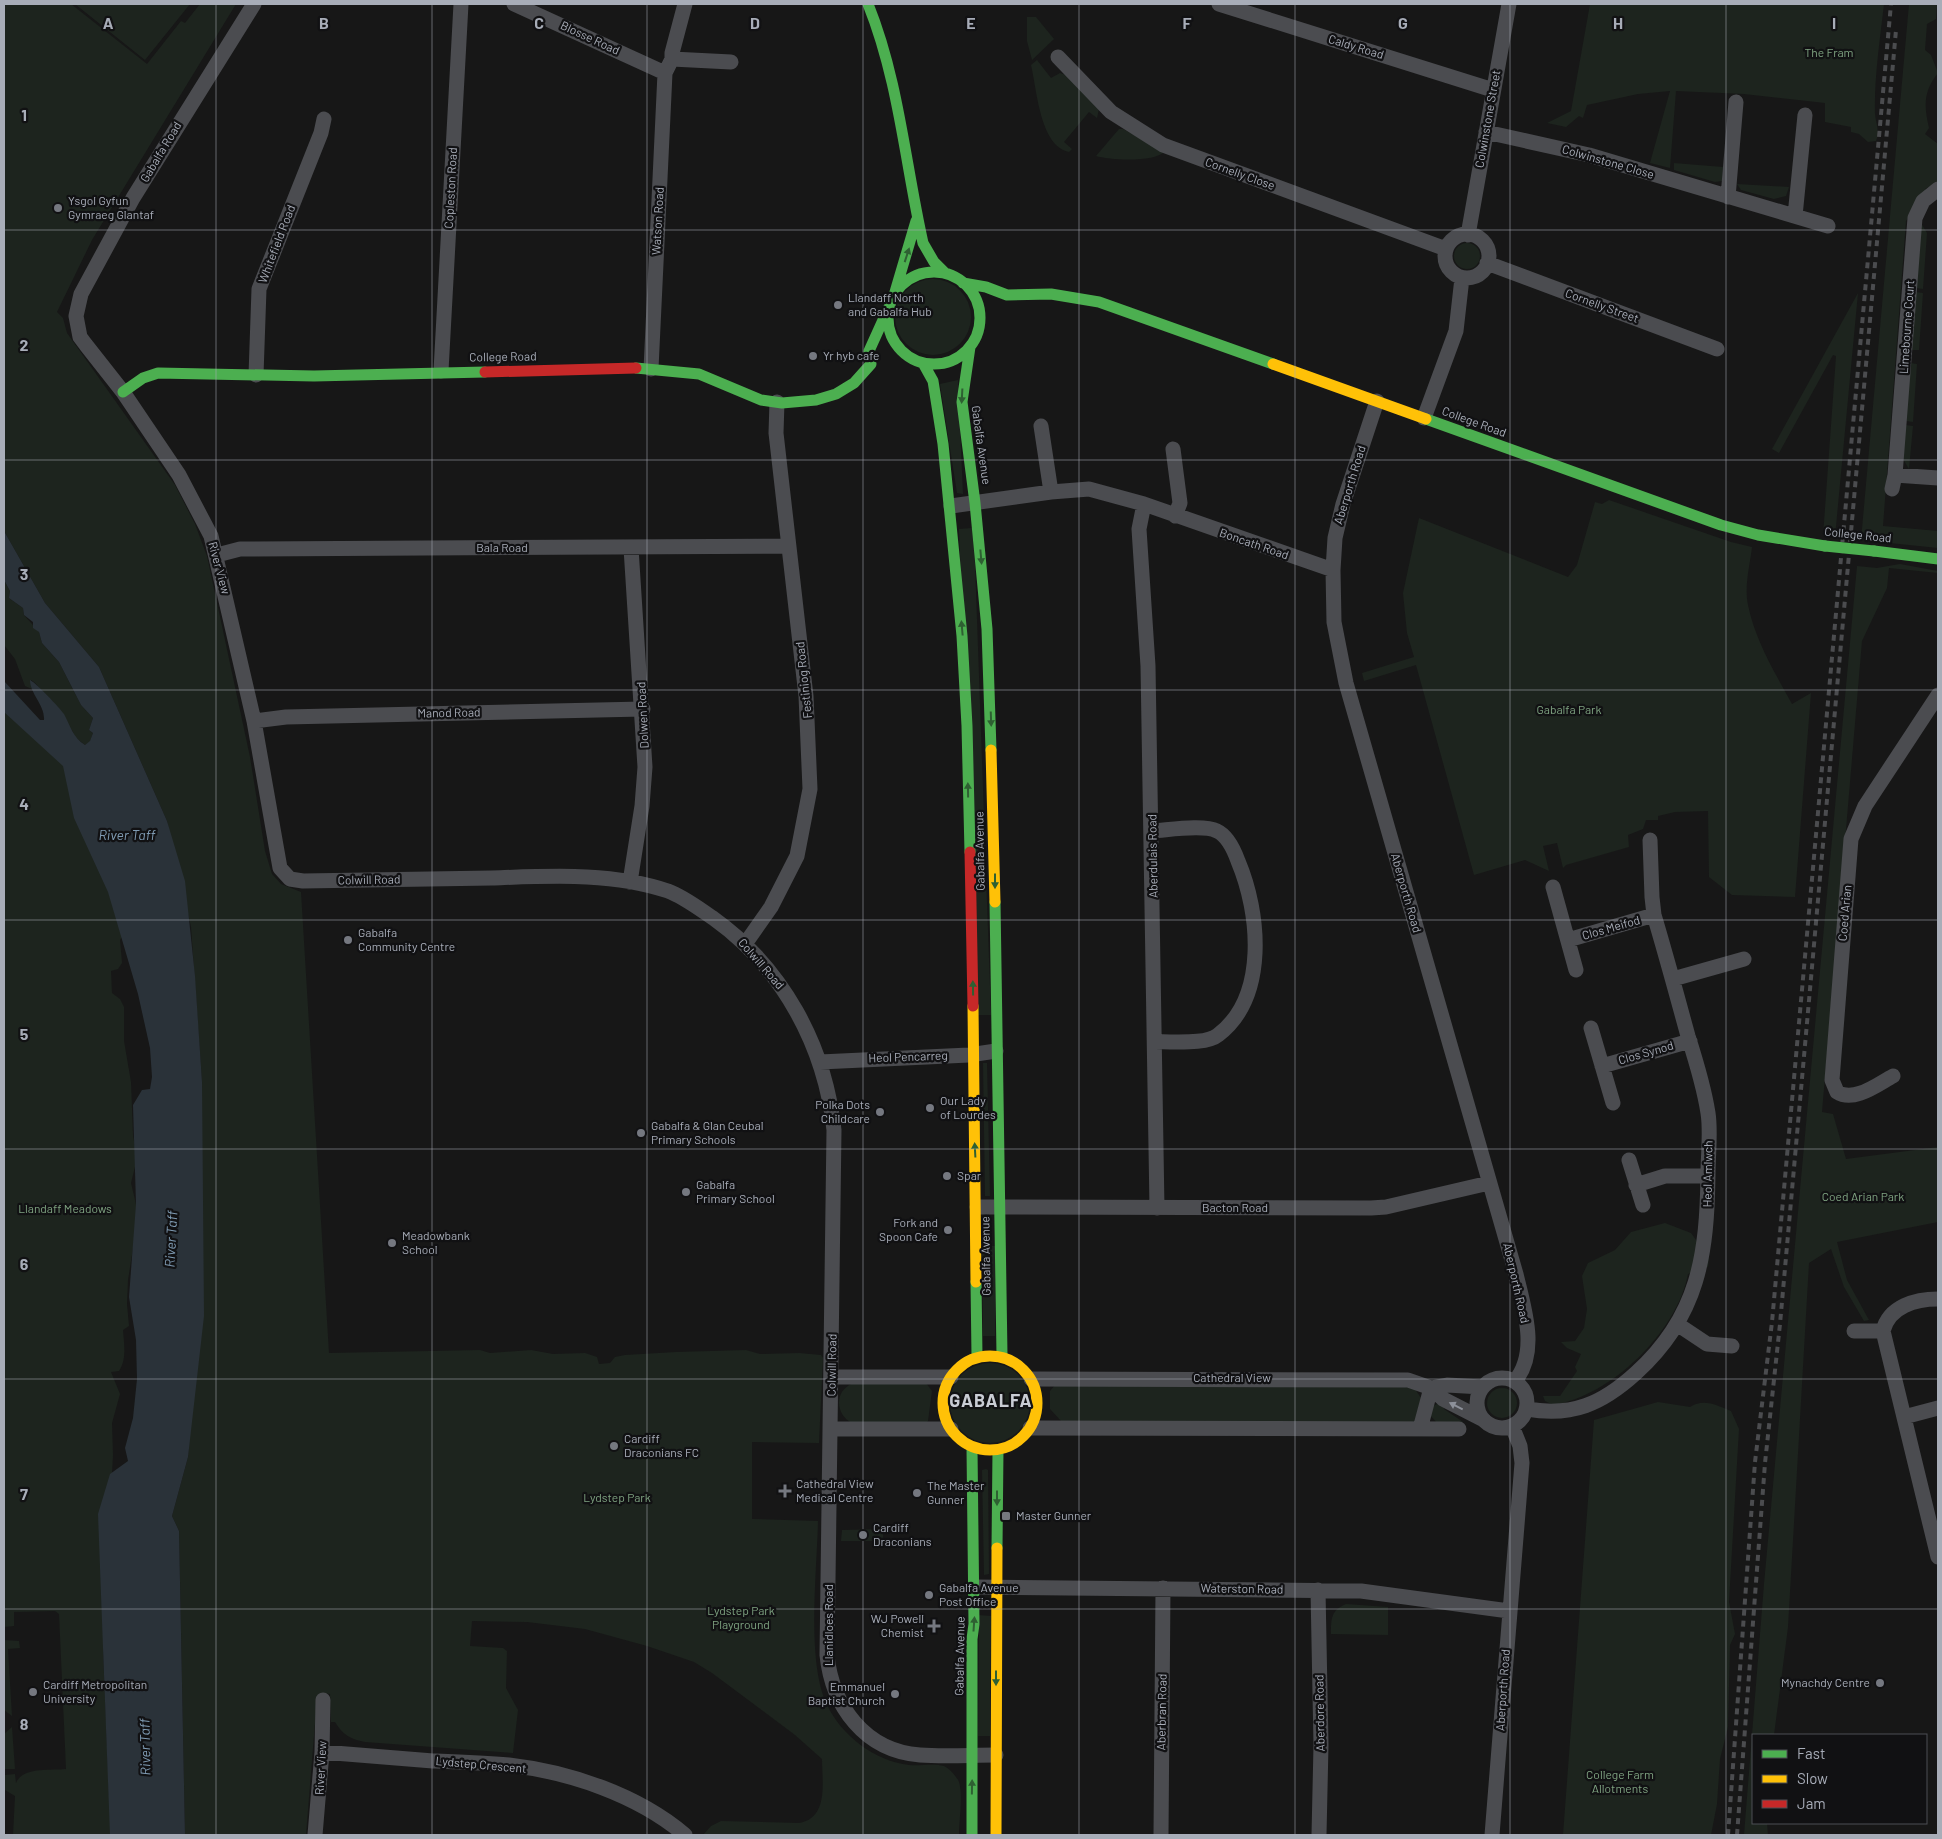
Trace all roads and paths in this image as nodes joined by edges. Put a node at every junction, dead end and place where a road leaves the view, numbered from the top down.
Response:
1 (254, 4) edge
2 (461, 4) edge
3 (514, 4) edge
4 (685, 4) edge
5 (868, 4) edge
6 (1219, 4) edge
7 (1509, 4) edge
8 (1058, 58) dead end
9 (672, 59) junction
10 (731, 62) dead end
11 (665, 73) junction
12 (1493, 90) junction
13 (1736, 102) dead end
14 (1804, 114) dead end
15 (324, 119) dead end
16 (1486, 132) junction
17 (1938, 189) edge
18 (1728, 197) junction
19 (917, 216) junction
20 (1795, 216) junction
21 (1828, 226) dead end
22 (1468, 235) junction
23 (1446, 249) junction
24 (1487, 263) junction
25 (945, 273) junction
26 (1462, 278) junction
27 (963, 283) junction
28 (894, 294) junction
29 (1007, 295) junction
30 (77, 304) joint
31 (888, 309) junction
32 (979, 326) junction
33 (970, 348) junction
34 (1718, 349) dead end
35 (923, 363) junction
36 (652, 369) junction
37 (441, 372) junction
38 (256, 375) junction
39 (122, 392) junction
40 (1377, 401) junction
41 (777, 402) junction
42 (1424, 418) junction
43 (1041, 426) dead end
44 (1173, 449) dead end
45 (1938, 478) edge
46 (1051, 492) junction
47 (976, 502) junction
48 (1144, 504) junction
49 (950, 506) junction
50 (1175, 516) junction
51 (788, 546) junction
52 (631, 548) junction
53 (217, 555) junction
54 (1938, 559) edge
55 (1333, 570) junction
56 (1938, 695) edge
57 (643, 709) junction
58 (254, 721) junction
59 (1152, 831) junction
60 (1650, 840) dead end
61 (280, 868) joint
62 (630, 882) junction
63 (1553, 887) dead end
64 (1654, 915) junction
65 (1568, 940) junction
66 (745, 944) junction
67 (1744, 959) dead end
68 (1576, 970) dead end
69 (1672, 979) junction
70 (1591, 1028) dead end
71 (1690, 1041) junction
72 (1155, 1042) junction
73 (996, 1051) junction
74 (974, 1054) junction
75 (820, 1062) junction
76 (1602, 1066) junction
77 (1893, 1076) dead end
78 (1613, 1103) dead end
79 (1629, 1160) dead end
80 (1708, 1176) junction
81 (1490, 1183) junction
82 (1636, 1185) junction
83 (1642, 1205) dead end
84 (977, 1207) junction
85 (999, 1207) junction
86 (1157, 1208) junction
87 (1938, 1299) edge
88 (1677, 1324) junction
89 (1854, 1331) dead end
90 (1882, 1331) junction
91 (1732, 1346) dead end
92 (1002, 1355) junction
93 (977, 1356) junction
94 (832, 1377) junction
95 (950, 1378) junction
96 (1031, 1379) junction
97 (1515, 1381) junction
98 (1482, 1387) junction
99 (1431, 1388) junction
100 (1938, 1408) edge
101 (1526, 1409) junction
102 (1904, 1417) junction
103 (1484, 1420) junction
104 (1512, 1426) junction
105 (1030, 1428) junction
106 (832, 1429) junction
107 (951, 1429) junction
108 (1420, 1429) junction
109 (1459, 1429) dead end
110 (972, 1448) junction
111 (998, 1450) junction
112 (1936, 1540) edge
113 (1938, 1557) edge
114 (974, 1587) junction
115 (996, 1588) junction
116 (1163, 1588) junction
117 (1318, 1590) junction
118 (1509, 1611) junction
119 (323, 1700) dead end
120 (322, 1752) junction
121 (973, 1755) junction
122 (996, 1755) junction
123 (315, 1835) edge
124 (685, 1835) edge
125 (972, 1835) edge
126 (996, 1835) edge
127 (1161, 1835) edge
128 (1320, 1835) edge
129 (1492, 1835) edge

1 - 30 street, Gabalfa Road
2 - 37 street, Copleston Road
3 - 11 street, Blosse Road
4 - 9 street
5 - 19 street
6 - 12 street, Caldy Road
7 - 12 street, Colwinstone Street
8 - 23 street, Cornelly Close
9 - 10 street
9 - 11 street
11 - 36 street, Watson Road
12 - 16 street, Colwinstone Street
13 - 18 street
14 - 20 street
15 - 38 street, Whitefield Road
16 - 18 street, Colwinstone Close
16 - 22 street, Colwinstone Street
17 - 45 street, Limebourne Court
18 - 20 street, Colwinstone Close
19 - 25 street
28 -> 19 street
20 - 21 street, Colwinstone Close
22 - 23 street
22 - 24 street
23 - 26 street
24 - 26 street
24 - 34 street, Cornelly Street
25 - 27 street
25 - 28 street
26 - 42 street
27 - 29 street, College Road
27 - 32 street
28 - 31 street
29 - 32 street
29 - 40 street, College Road
30 - 39 street, River View
31 - 35 street
31 - 41 street, College Road
32 - 33 street
33 - 35 street
33 -> 47 street, Gabalfa Avenue
35 - 49 street, Gabalfa Avenue
36 - 37 street, College Road
36 - 41 street, College Road
37 - 38 street, College Road
38 - 39 street, College Road
39 - 53 street, River View
40 - 42 street, College Road
40 - 55 street, Aberporth Road
41 - 51 street, Festiniog Road
42 - 54 street, College Road, bridge
43 - 46 street
44 - 50 street
46 - 47 street, Boncath Road
46 - 48 street, Boncath Road
47 - 49 street, Boncath Road
47 -> 73 street, Gabalfa Avenue
48 - 50 street, Boncath Road
48 - 59 street, Aberdulais Road
74 -> 49 street, Gabalfa Avenue
50 - 55 street, Boncath Road
51 - 52 street, Bala Road
51 - 66 street, Festiniog Road
52 - 53 street, Bala Road
52 - 57 street, Dolwen Road
53 - 58 street, River View
55 - 81 street, Aberporth Road
56 - 77 street, Coed Arian
57 - 58 street, Manod Road
57 - 62 street, Dolwen Road
58 - 61 street, River View
59 - 72 street, Aberdulais Road
59 - 72 street
60 - 64 street, Heol Amlwch
61 - 62 street, Colwill Road
62 - 66 street, Colwill Road
63 - 65 street, Clos Meifod
64 - 65 street, Clos Meifod
64 - 69 street, Heol Amlwch
65 - 68 street, Clos Meifod
66 - 75 street, Colwill Road
67 - 69 street
69 - 71 street, Heol Amlwch
70 - 76 street, Clos Synod
71 - 76 street, Clos Synod
71 - 80 street, Heol Amlwch
72 - 86 street, Aberdulais Road
73 - 74 street, Heol Pencarreg
73 - 85 street, Gabalfa Avenue
74 - 75 street, Heol Pencarreg
84 -> 74 street, Gabalfa Avenue
75 - 94 street, Colwill Road
76 - 78 street, Clos Synod
79 - 82 street
80 - 82 street
80 - 88 street, Heol Amlwch
81 - 86 street, Bacton Road
81 - 97 street, Aberporth Road
82 - 83 street
84 - 85 street, Bacton Road
84 - 93 street, Gabalfa Avenue
85 - 86 street, Bacton Road
85 - 92 street, Gabalfa Avenue
87 - 90 street
88 - 91 street
88 - 101 street, Heol Amlwch
89 - 90 street
90 - 102 street
92 - 93 street
92 - 96 street
93 - 95 street
94 - 95 street
94 - 106 street, Colwill Road
95 - 107 street
96 - 99 street, Cathedral View
96 - 105 street
97 - 98 street
97 - 101 street
98 - 99 street, Cathedral View
98 - 103 street
103 -> 99 street, Cathedral View
99 - 108 street
100 - 102 street
101 - 104 street
102 - 112 street
103 - 104 street
104 - 118 street, Aberporth Road
105 - 108 street
105 - 111 street
106 - 107 street
106 - 121 street, Llanidloes Road
107 - 110 street
108 - 109 street
110 - 111 street
110 - 114 street, Gabalfa Avenue
111 -> 115 street
112 - 113 street
114 - 115 street, Waterston Road
121 -> 114 street, Gabalfa Avenue
115 - 116 street, Waterston Road
115 -> 122 street
116 - 117 street, Waterston Road
116 - 127 street, Aberbran Road
117 - 118 street, Waterston Road
117 - 128 street, Aberdore Road
118 - 129 street, Aberporth Road
119 - 120 street, River View
120 - 123 street, River View
120 - 124 street, Lydstep Crescent
121 - 122 street, Llanidloes Road
125 -> 121 street, Gabalfa Avenue
122 - 126 street

